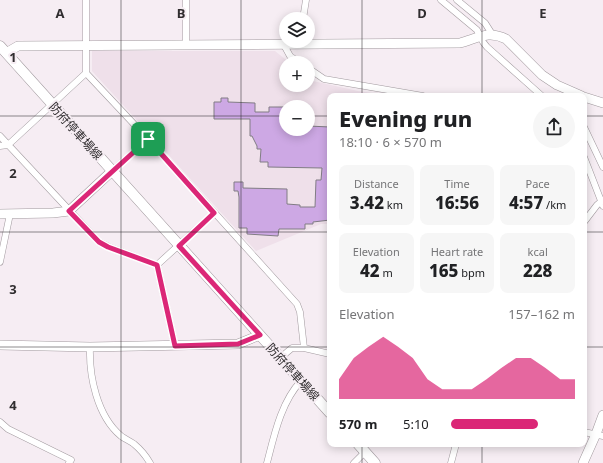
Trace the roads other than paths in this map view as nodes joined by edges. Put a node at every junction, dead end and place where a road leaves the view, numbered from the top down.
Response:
1 (86, 0) edge
2 (186, 0) edge
3 (306, 0) edge
4 (441, 0) edge
5 (457, 0) edge
6 (304, 12) edge
7 (492, 34) junction
8 (480, 37) junction
9 (315, 43) edge
10 (186, 45) junction
11 (279, 45) edge
12 (86, 46) junction
13 (3, 49) edge
14 (86, 73) junction
15 (315, 73) edge
16 (406, 93) edge
17 (539, 93) edge
18 (576, 93) edge
19 (587, 97) edge
20 (603, 103) edge
21 (52, 105) junction
22 (587, 133) edge
23 (0, 136) edge
24 (148, 139) junction
25 (8, 145) junction
26 (0, 146) edge
27 (587, 164) edge
28 (603, 167) edge
29 (112, 171) junction
30 (603, 202) edge
31 (69, 211) junction
32 (214, 213) junction
33 (0, 214) edge
34 (10, 214) junction
35 (587, 218) edge
36 (179, 246) junction
37 (0, 262) edge
38 (157, 265) junction
39 (260, 335) junction
40 (0, 344) edge
41 (175, 346) junction
42 (90, 347) junction
43 (304, 348) junction
44 (327, 353) edge
45 (280, 358) junction
46 (302, 381) junction
47 (327, 410) edge
48 (603, 415) edge
49 (0, 422) edge
50 (587, 433) edge
51 (600, 435) edge
52 (361, 447) edge
53 (455, 447) edge
54 (365, 452) junction
55 (70, 463) edge
56 (150, 463) edge
57 (267, 463) edge
58 (354, 463) edge
59 (375, 463) edge
60 (451, 463) edge
61 (582, 463) edge

1 - 12 street
2 - 10 street
3 - 6 street
4 - 8 street
5 - 7 street
7 - 8 street
7 - 18 street
8 - 9 street
8 - 17 street
10 - 11 street
10 - 12 street
12 - 13 street
12 - 14 street
13 - 21 main road, 防府停車場線
14 - 21 street
14 - 24 street
15 - 16 street
19 - 20 street
21 - 25 street
21 - 29 main road, 防府停車場線
22 - 28 street
23 - 25 street
24 - 29 street
24 - 32 street
25 - 26 street
25 - 31 street
27 - 30 street
29 - 31 street
29 - 36 main road, 防府停車場線
30 - 35 street
31 - 34 street
31 - 38 street
32 - 36 street
32 - 43 street
33 - 34 street
34 - 37 street
36 - 38 street
36 - 39 main road, 防府停車場線
38 - 41 street
39 - 41 street
39 - 45 main road, 防府停車場線
40 - 42 street
41 - 42 street
42 - 56 street
43 - 44 street
43 - 45 street
45 - 46 main road, 防府停車場線
46 - 47 main road, 防府停車場線
46 - 57 street
48 - 51 street
49 - 55 street
50 - 51 street
51 - 61 street
52 - 54 main road
53 - 60 street
54 - 58 street
54 - 59 main road

